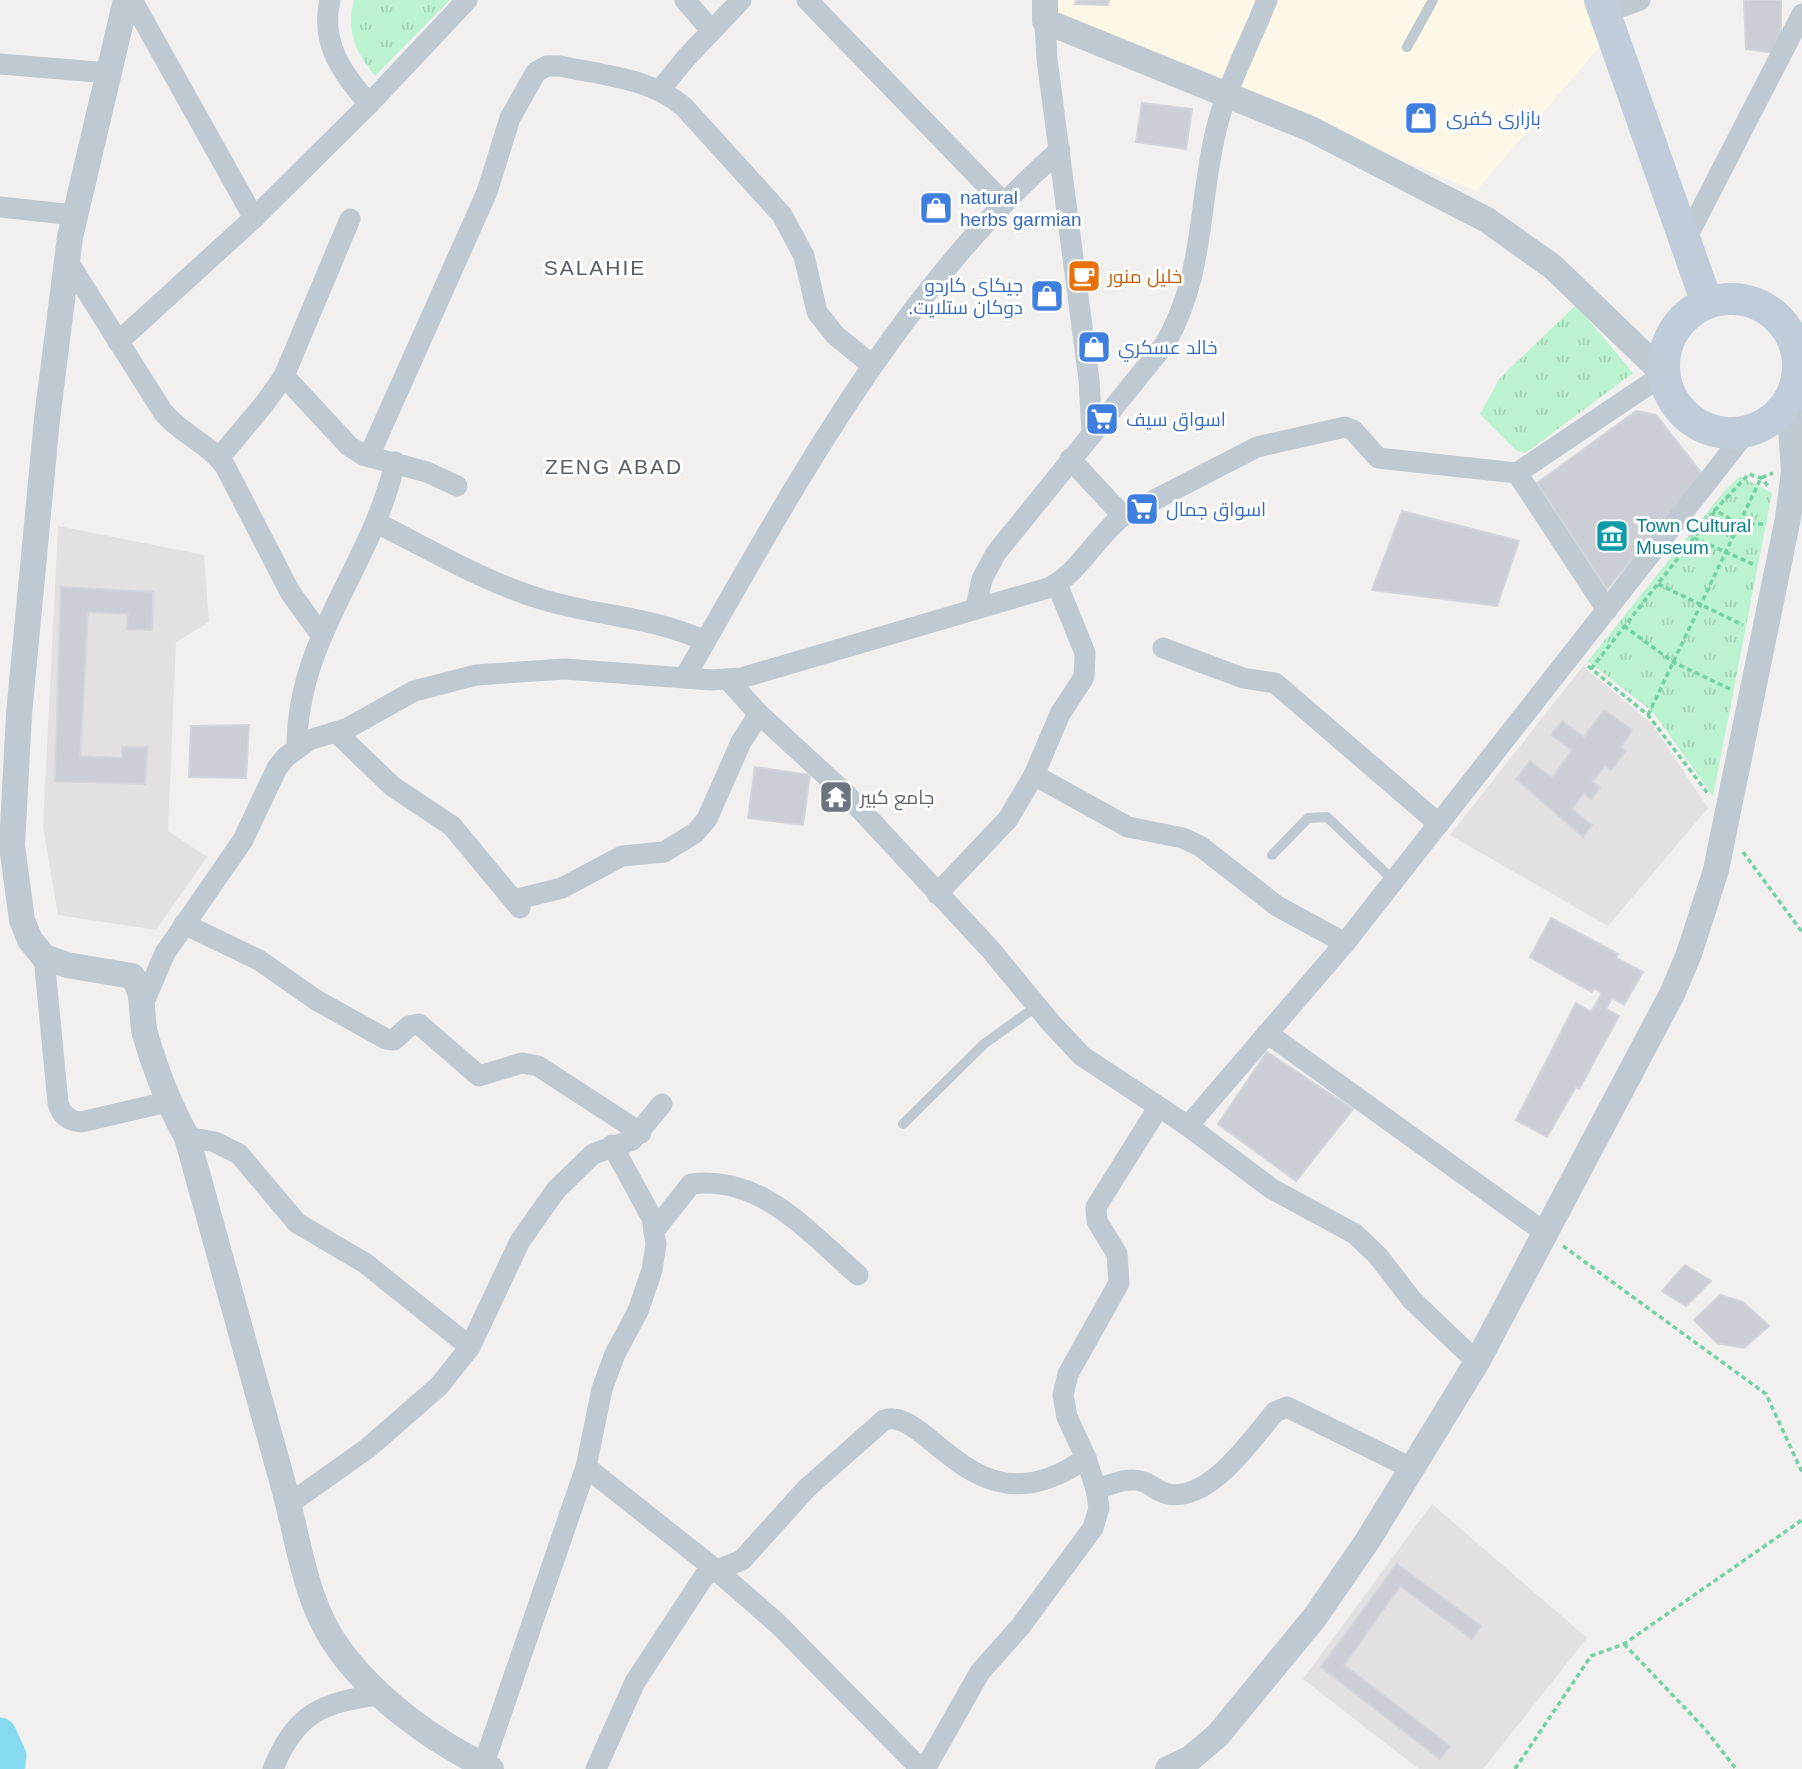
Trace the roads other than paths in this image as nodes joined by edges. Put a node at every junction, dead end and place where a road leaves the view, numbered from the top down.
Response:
1 (126, 0) edge
2 (132, 0) edge
3 (330, 0) edge
4 (467, 0) edge
5 (685, 0) edge
6 (741, 0) edge
7 (807, 0) edge
8 (1267, 0) edge
9 (1433, 0) edge
10 (1640, 0) edge
11 (1602, 6) edge
12 (1045, 10) edge
13 (1802, 14) edge
14 (711, 30) junction
15 (1407, 47) dead end
16 (0, 64) edge
17 (110, 73) junction
18 (660, 90) junction
19 (1227, 94) junction
20 (369, 104) junction
21 (1060, 150) junction
22 (1003, 202) junction
23 (0, 207) edge
24 (74, 215) junction
25 (254, 218) junction
26 (350, 219) dead end
27 (1685, 241) junction
28 (67, 260) junction
29 (1707, 303) junction
30 (1795, 326) edge
31 (118, 342) junction
32 (872, 365) junction
33 (1664, 374) junction
34 (284, 376) junction
35 (1794, 397) edge
36 (1747, 431) junction
37 (1092, 433) junction
38 (369, 456) junction
39 (219, 458) junction
40 (1070, 459) junction
41 (395, 462) junction
42 (1517, 473) junction
43 (457, 486) dead end
44 (1123, 516) junction
45 (377, 523) junction
46 (1057, 584) junction
47 (976, 607) junction
48 (1607, 610) junction
49 (321, 635) junction
50 (705, 642) junction
51 (1163, 648) dead end
52 (685, 677) junction
53 (728, 680) junction
54 (759, 714) junction
55 (336, 732) junction
56 (298, 747) junction
57 (1034, 775) junction
58 (1439, 824) junction
59 (1272, 855) dead end
60 (1394, 881) junction
61 (937, 894) junction
62 (184, 924) junction
63 (1345, 943) junction
64 (44, 957) junction
65 (143, 1004) junction
66 (1037, 1006) junction
67 (1267, 1033) junction
68 (167, 1102) junction
69 (662, 1104) dead end
70 (1158, 1108) junction
71 (903, 1124) dead end
72 (1188, 1126) junction
73 (641, 1133) junction
74 (187, 1137) junction
75 (612, 1146) junction
76 (654, 1231) junction
77 (1544, 1232) junction
78 (858, 1275) dead end
79 (470, 1347) junction
80 (1477, 1362) junction
81 (1086, 1458) junction
82 (586, 1467) junction
83 (1412, 1468) junction
84 (1096, 1489) junction
85 (289, 1504) junction
86 (715, 1569) junction
87 (379, 1695) junction
88 (486, 1768) edge
89 (1173, 1768) edge
90 (272, 1769) edge
91 (596, 1769) edge
92 (923, 1769) edge

1 - 17 street
2 - 25 street
3 - 20 street
4 - 20 street
5 - 14 street
6 - 14 street
7 - 22 street
8 - 19 street
9 - 15 lane
10 - 11 street
11 - 27 main road
12 - 19 street
12 - 21 street
13 - 27 street
14 - 18 street
16 - 17 street
17 - 24 street
18 - 32 street
18 - 38 street
19 - 33 street
19 - 37 street
20 - 25 street
21 - 22 street
21 - 37 street
22 - 32 street
23 - 24 street
24 - 28 street
25 - 31 street
26 - 34 street
27 - 29 main road
28 - 31 street
28 - 64 street
29 - 30 main road
29 - 33 main road
30 - 35 main road
31 - 39 street
32 - 50 street
33 - 36 main road
33 - 42 street
34 - 38 street
34 - 39 street
35 - 36 main road
35 - 77 street
36 - 48 street
37 - 40 street
38 - 41 street
39 - 49 street
40 - 44 street
40 - 47 street
41 - 43 street
41 - 45 street
42 - 44 street
42 - 48 street
44 - 46 street
45 - 49 street
45 - 50 street
46 - 47 street
46 - 57 street
47 - 53 street
48 - 58 street
49 - 56 street
50 - 52 street
51 - 58 street
52 - 53 street
52 - 55 street
53 - 54 street
54 - 55 street
54 - 61 street
55 - 56 street
56 - 62 street
57 - 61 street
57 - 63 street
58 - 60 street
59 - 60 lane
60 - 63 street
61 - 66 street
62 - 65 street
62 - 73 street
63 - 67 street
64 - 65 street
64 - 68 street
65 - 68 street
66 - 70 street
66 - 71 lane
67 - 72 street
67 - 77 street
68 - 74 street
69 - 73 street
70 - 72 street
70 - 81 street
72 - 80 street
73 - 75 street
74 - 79 street
74 - 85 street
75 - 76 street
75 - 79 street
76 - 78 street
76 - 82 street
77 - 80 street
79 - 85 street
80 - 83 street
81 - 84 street
81 - 86 street
82 - 86 street
82 - 88 street
83 - 84 street
83 - 89 street
84 - 92 street
85 - 87 street
86 - 91 street
86 - 92 street
87 - 88 street
87 - 90 street

